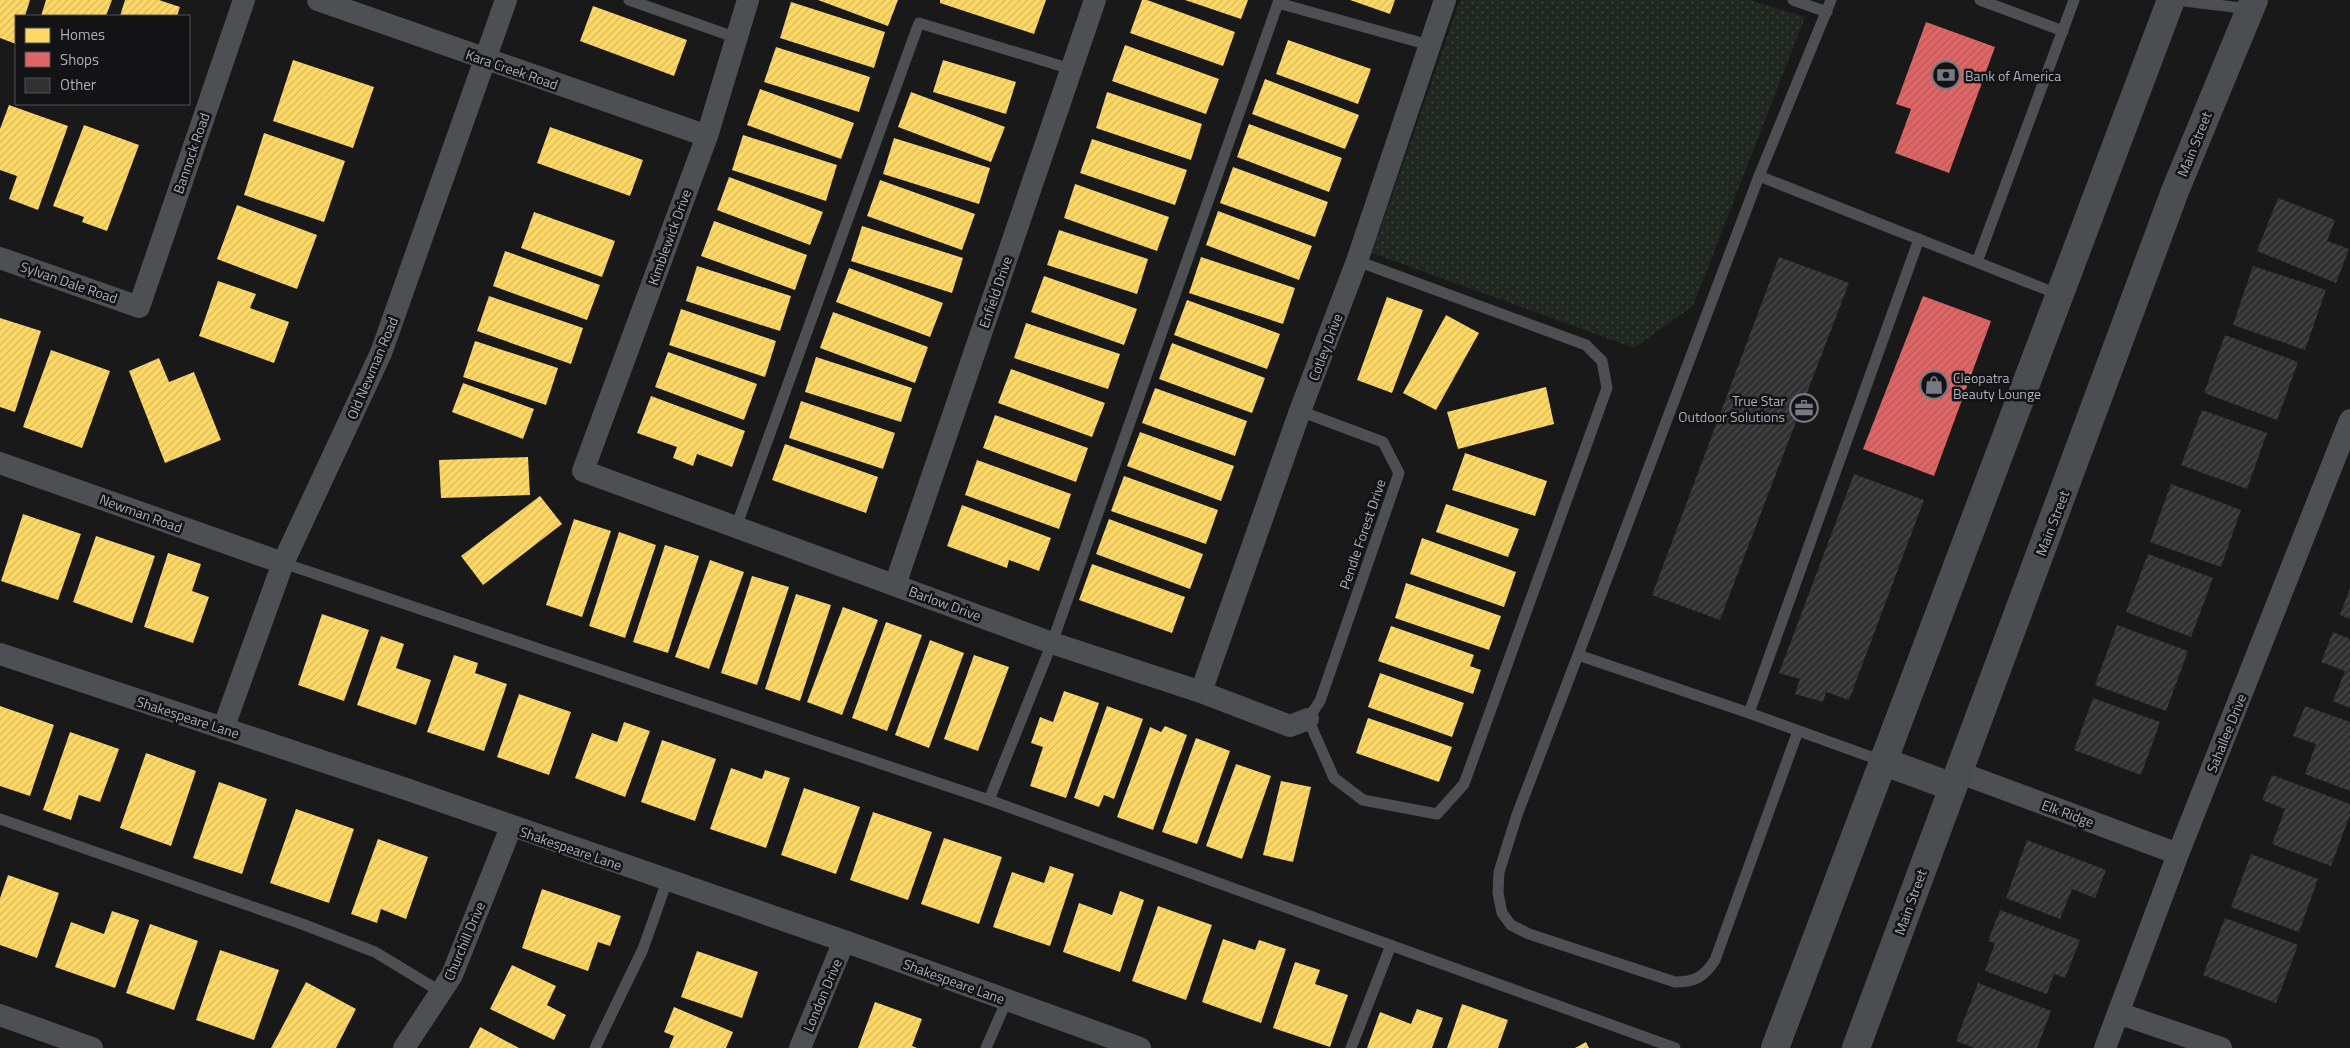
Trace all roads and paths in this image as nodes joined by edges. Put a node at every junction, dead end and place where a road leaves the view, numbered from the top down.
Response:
1 (244, 0) edge
2 (318, 0) edge
3 (506, 0) edge
4 (629, 0) edge
5 (748, 0) edge
6 (1095, 0) edge
7 (1445, 0) edge
8 (1793, 0) edge
9 (1831, 0) edge
10 (1980, 0) edge
11 (2074, 0) edge
12 (2171, 0) edge
13 (2176, 0) edge
14 (2247, 3) edge
15 (1827, 12) junction
16 (2063, 31) junction
17 (737, 38) junction
18 (1429, 45) junction
19 (485, 60) junction
20 (1071, 69) junction
21 (707, 136) junction
22 (1759, 176) junction
23 (1918, 239) junction
24 (0, 258) edge
25 (1357, 261) junction
26 (1977, 262) junction
27 (2060, 295) junction
28 (139, 306) joint
29 (1300, 411) junction
30 (2350, 420) edge
31 (0, 463) edge
32 (583, 471) joint
33 (736, 527) junction
34 (283, 563) junction
35 (895, 585) junction
36 (1052, 643) junction
37 (0, 654) edge
38 (1578, 655) junction
39 (1201, 692) junction
40 (1749, 713) junction
41 (1308, 718) junction
42 (223, 729) junction
43 (1798, 731) junction
44 (1882, 761) junction
45 (1956, 780) junction
46 (989, 800) junction
47 (0, 819) edge
48 (511, 827) junction
49 (2178, 854) junction
50 (667, 881) junction
51 (844, 942) junction
52 (1391, 945) junction
53 (441, 992) junction
54 (1007, 1000) junction
55 (2118, 1012) junction
56 (0, 1015) edge
57 (92, 1048) edge
58 (404, 1048) edge
59 (595, 1048) edge
60 (800, 1048) edge
61 (986, 1048) edge
62 (1140, 1048) edge
63 (1351, 1048) edge
64 (1675, 1048) edge
65 (1775, 1048) edge
66 (1856, 1048) edge
67 (2105, 1048) edge
68 (2221, 1048) edge

1 - 28 street, Bannock Road
2 - 19 street, Kara Creek Road
3 - 19 street, Old Newman Road
4 - 17 lane
5 - 17 street, Kimblewick Drive
6 - 20 street, Enfield Drive
7 - 18 street, Cotley Drive
8 - 15 lane
9 - 15 lane
10 - 16 lane
11 - 16 lane
12 - 27 main road
13 - 14 lane
14 - 45 main road, Main Street
15 - 22 lane
16 - 26 lane
17 - 21 street, Kimblewick Drive
18 - 25 street, Cotley Drive
18 - 36 lane
19 - 21 street, Kara Creek Road
19 - 34 street, Old Newman Road
20 - 33 lane
20 - 35 street, Enfield Drive
21 - 32 street, Kimblewick Drive
22 - 23 lane
22 - 38 lane
23 - 26 lane
23 - 40 lane
24 - 28 street, Sylvan Dale Road
25 - 29 street, Cotley Drive
25 - 41 lane
26 - 27 lane
27 - 44 main road
29 - 39 street, Cotley Drive
29 - 41 lane, Pendle Forest Drive
30 - 49 street, Sahallee Drive
31 - 34 street, Newman Road
32 - 33 street, Barlow Drive
33 - 35 street, Barlow Drive
34 - 42 street, Old Newman Road
34 - 46 lane
35 - 36 street, Barlow Drive
36 - 39 street, Barlow Drive
36 - 46 lane
37 - 42 street, Shakespeare Lane
38 - 40 lane
38 - 43 lane
39 - 41 street, Barlow Drive
40 - 43 lane
42 - 48 street, Shakespeare Lane
43 - 44 lane
44 - 45 main road
44 - 65 main road
45 - 49 street, Elk Ridge
45 - 66 main road, Main Street
46 - 52 lane
47 - 53 lane
48 - 50 street, Shakespeare Lane
48 - 53 street, Churchill Drive
49 - 55 street, Sahallee Drive
50 - 51 street, Shakespeare Lane
50 - 59 lane
51 - 54 street, Shakespeare Lane
51 - 60 street, London Drive
52 - 63 lane
52 - 64 lane
53 - 58 street, Churchill Drive
54 - 61 lane
54 - 62 street, Shakespeare Lane
55 - 67 street, Sahallee Drive
55 - 68 street
56 - 57 street

